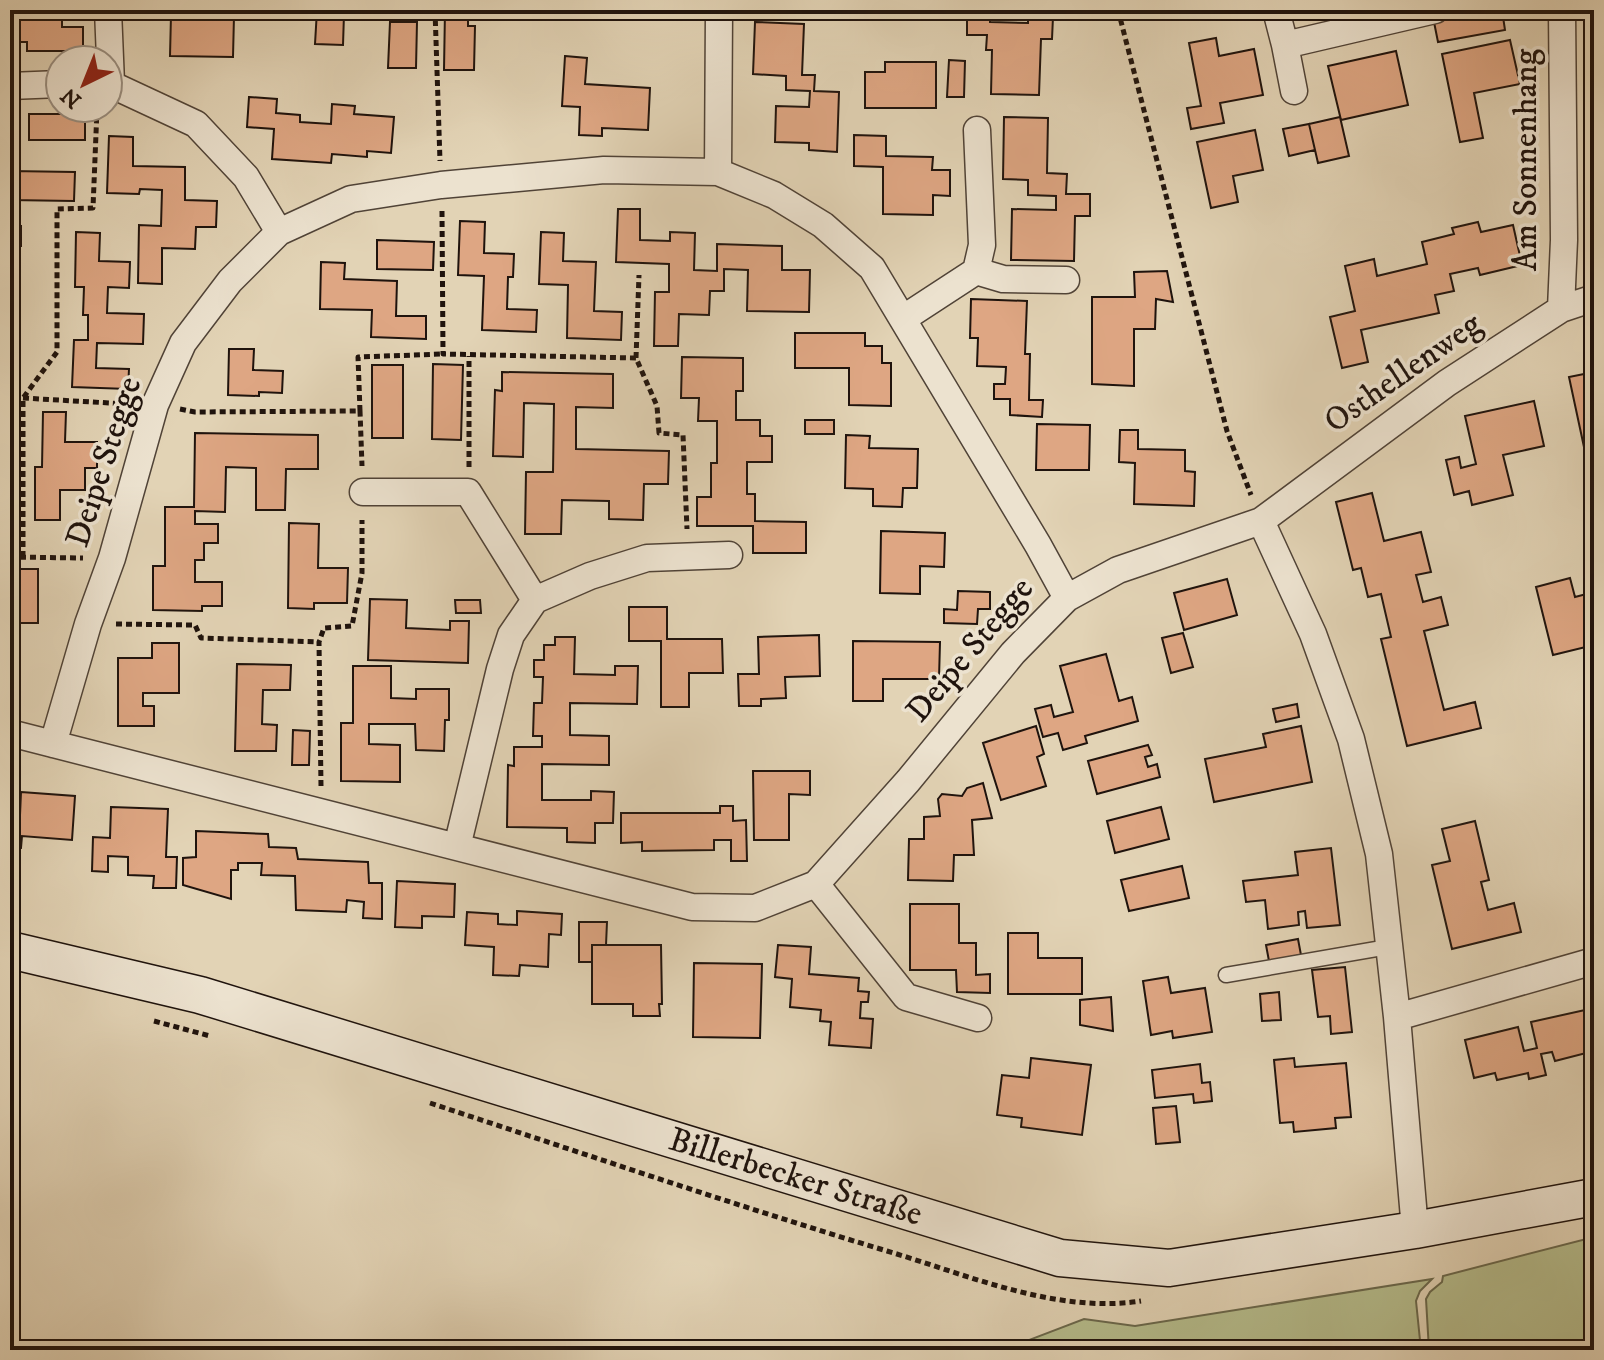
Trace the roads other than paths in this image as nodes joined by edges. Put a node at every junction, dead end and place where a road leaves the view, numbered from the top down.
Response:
1 (108, 10) edge
2 (719, 10) edge
3 (1276, 10) edge
4 (1435, 10) edge
5 (1562, 10) edge
6 (108, 44) edge
7 (1285, 45) junction
8 (44, 85) edge
9 (10, 86) edge
10 (124, 90) edge
11 (1294, 91) dead end
12 (977, 130) dead end
13 (718, 172) junction
14 (279, 232) junction
15 (976, 271) junction
16 (1066, 280) dead end
17 (1594, 298) edge
18 (1561, 309) junction
19 (904, 318) junction
20 (363, 492) road end
21 (1261, 521) junction
22 (729, 555) dead end
23 (1067, 598) junction
24 (535, 600) junction
25 (10, 733) edge
26 (53, 744) junction
27 (457, 847) junction
28 (816, 884) junction
29 (1388, 947) junction
30 (10, 950) edge
31 (1594, 961) edge
32 (1226, 975) dead end
33 (1397, 1017) junction
34 (978, 1018) dead end
35 (1594, 1197) edge
36 (1415, 1230) junction

1 - 6 street
2 - 13 street
3 - 7 street
4 - 7 street
5 - 18 street, Am Sonnenhang
7 - 11 street
8 - 9 street
10 - 14 street
12 - 15 street
13 - 14 street, Deipe Stegge
13 - 19 street, Deipe Stegge
14 - 26 street, Deipe Stegge
15 - 16 street
15 - 19 street
17 - 18 street, Osthellenweg
18 - 21 street, Osthellenweg
19 - 23 street, Deipe Stegge
20 - 24 street
21 - 23 street, Osthellenweg
21 - 29 street
22 - 24 street
23 - 28 street, Deipe Stegge
24 - 27 street
25 - 26 street, Deipe Stegge
26 - 27 street, Deipe Stegge
27 - 28 street, Deipe Stegge
28 - 34 street
29 - 32 lane
29 - 33 street
30 - 36 main road, Billerbecker Straße
31 - 33 street
33 - 36 street
35 - 36 main road, Billerbecker Straße

